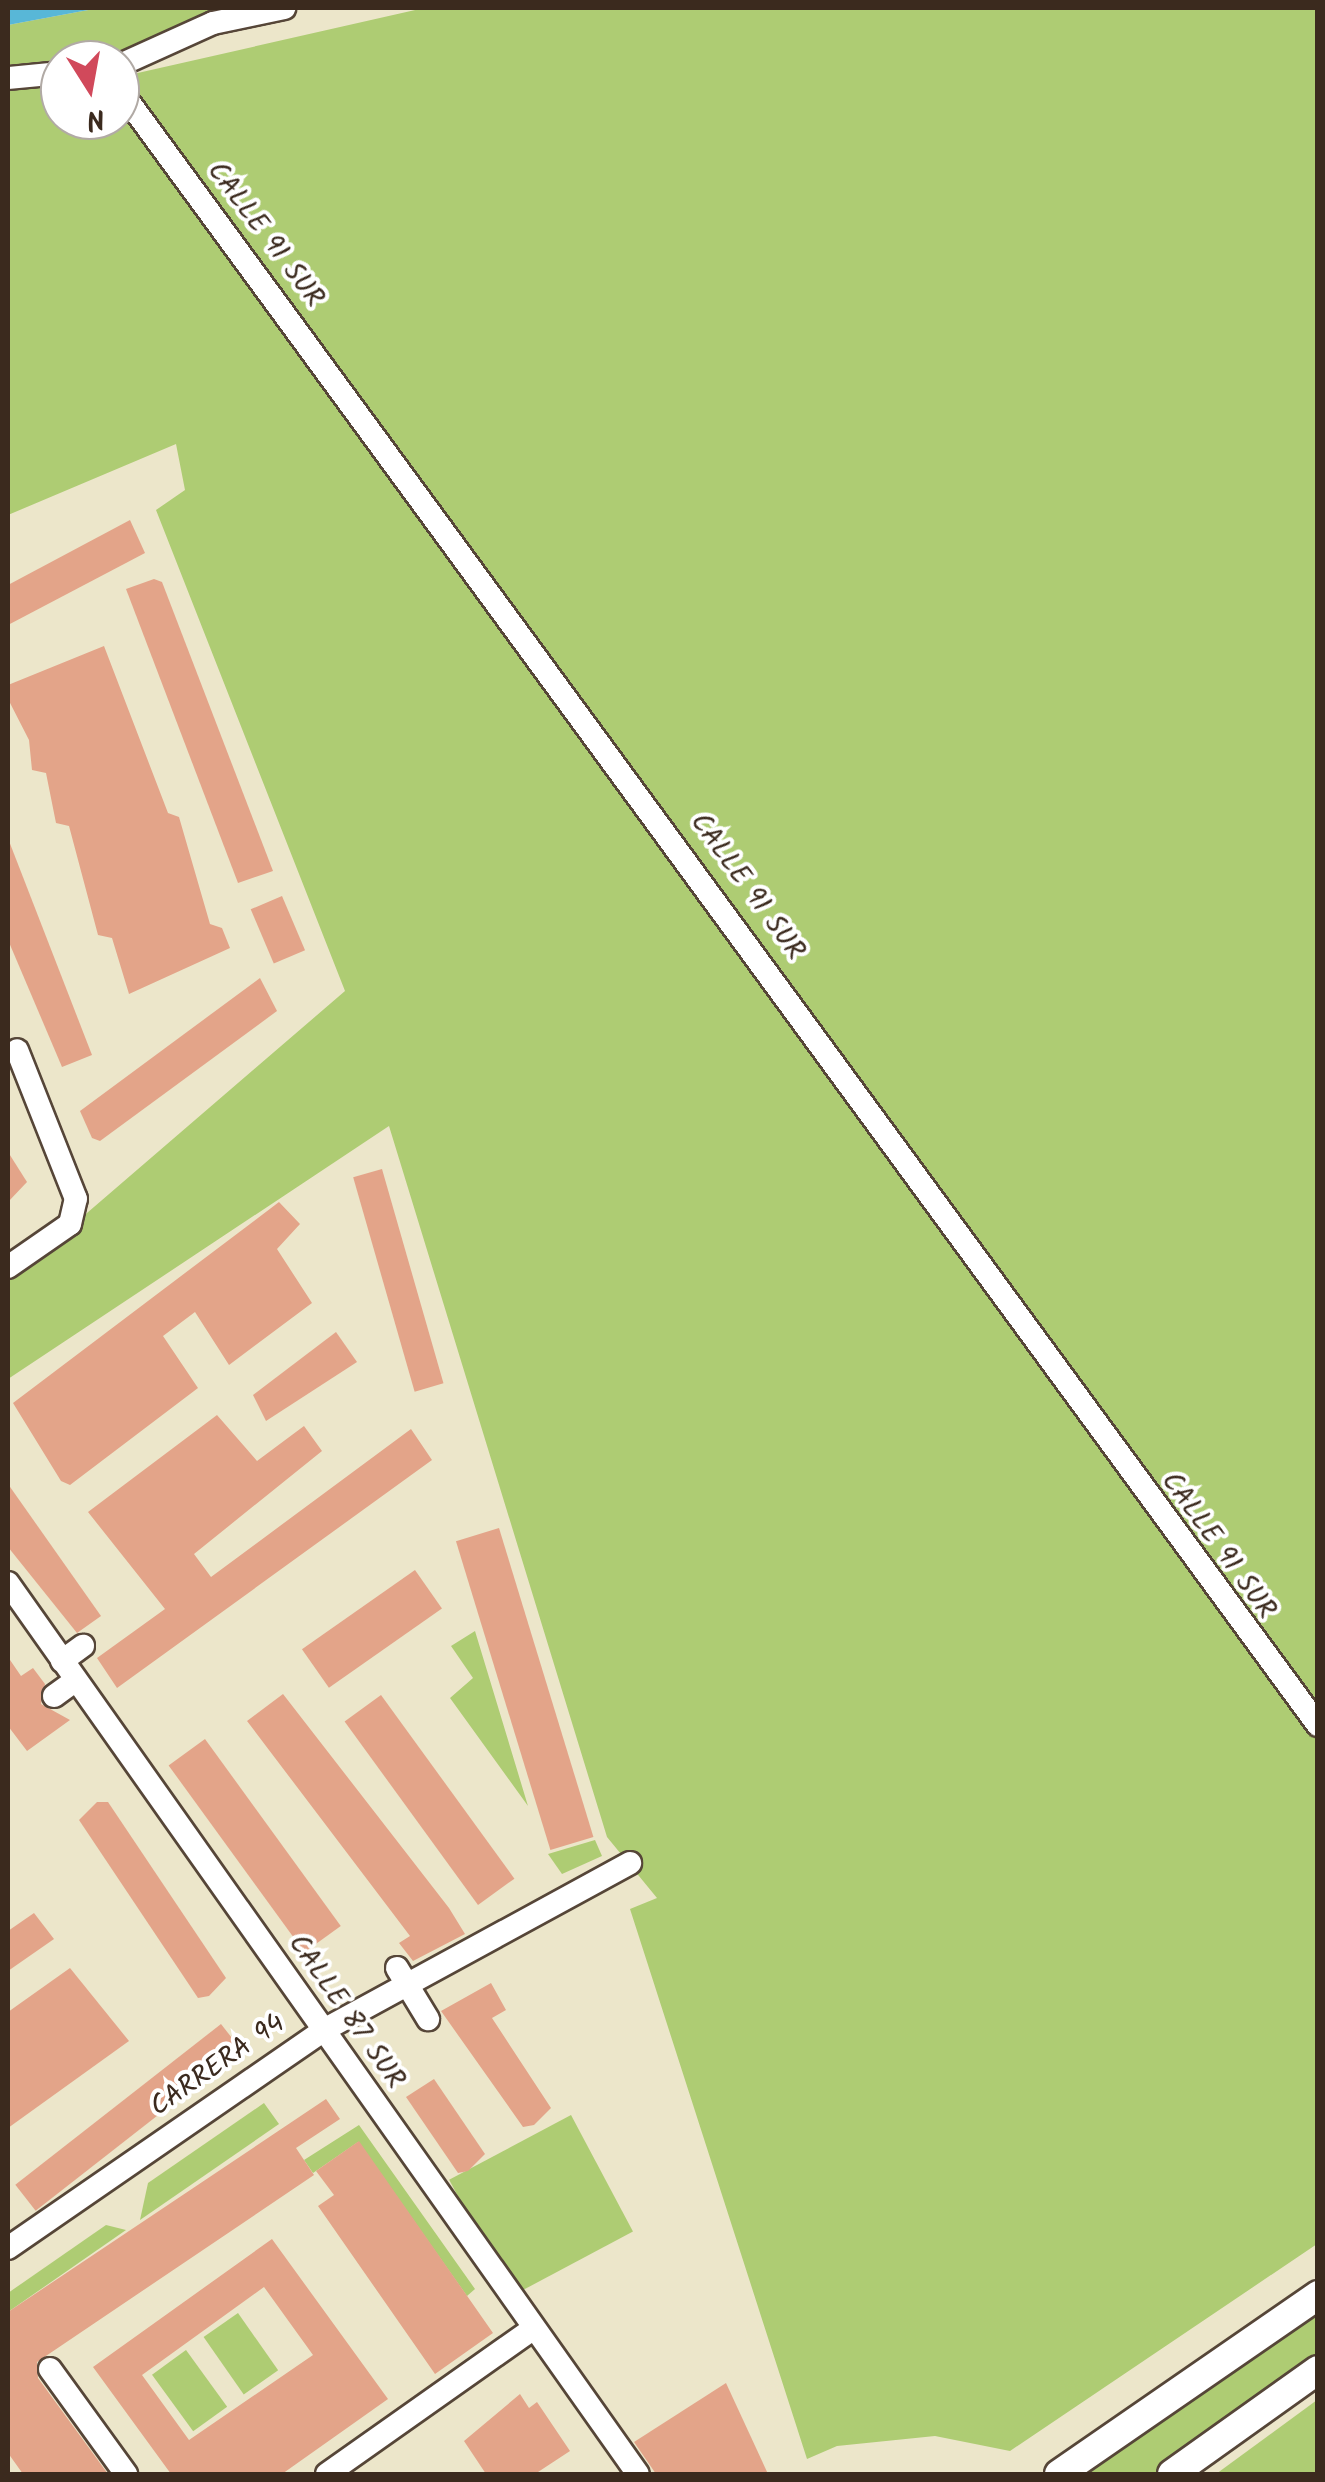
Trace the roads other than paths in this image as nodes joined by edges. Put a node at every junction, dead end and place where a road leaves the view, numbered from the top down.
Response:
1 (275, 8) edge
2 (140, 58) edge
3 (40, 75) edge
4 (8, 78) edge
5 (140, 117) edge
6 (17, 1050) dead end
7 (8, 1267) edge
8 (8, 1583) edge
9 (84, 1646) dead end
10 (69, 1670) junction
11 (54, 1696) dead end
12 (1318, 1725) edge
13 (630, 1863) dead end
14 (402, 1977) junction
15 (428, 2018) dead end
16 (322, 2030) junction
17 (8, 2248) edge
18 (1318, 2295) edge
19 (534, 2328) junction
20 (50, 2368) dead end
21 (1318, 2370) edge
22 (126, 2474) edge
23 (327, 2474) edge
24 (638, 2474) edge
25 (1059, 2474) edge
26 (1172, 2474) edge

1 - 2 street
3 - 4 street
5 - 12 street, CALLE 91 SUR
6 - 7 street
8 - 10 street, CALLE 87 SUR
9 - 10 street
10 - 11 street
10 - 16 street, CALLE 87 SUR
13 - 14 street, CARRERA 94
14 - 15 street
14 - 16 street, CARRERA 94
16 - 17 street, CARRERA 94
16 - 19 street, CALLE 87 SUR
18 - 25 main road
19 - 23 street
19 - 24 street, CALLE 87 SUR
20 - 22 street
21 - 26 main road

